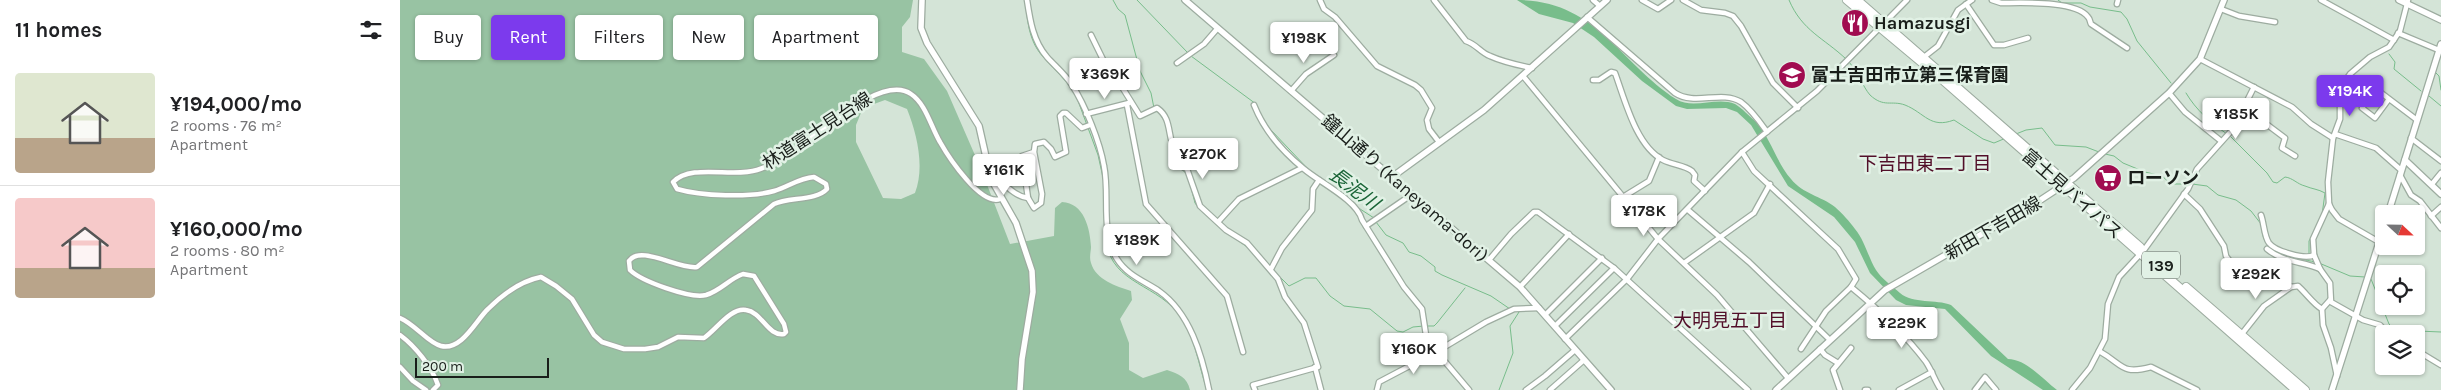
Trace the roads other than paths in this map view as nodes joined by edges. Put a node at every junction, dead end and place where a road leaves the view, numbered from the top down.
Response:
1 (922, 0) edge
2 (1027, 0) edge
3 (1185, 0) edge
4 (1320, 0) edge
5 (1434, 0) edge
6 (1593, 0) edge
7 (1607, 0) edge
8 (1642, 0) edge
9 (1671, 0) edge
10 (1683, 0) edge
11 (1847, 0) edge
12 (1857, 0) edge
13 (1907, 0) edge
14 (1972, 0) edge
15 (1992, 0) edge
16 (2224, 0) edge
17 (2321, 0) edge
18 (2399, 0) edge
19 (2002, 1) edge
20 (2407, 2) edge
21 (1966, 4) junction
22 (1600, 6) junction
23 (2221, 9) junction
24 (1587, 18) junction
25 (2441, 20) edge
26 (2275, 22) dead end
27 (1882, 25) junction
28 (1217, 29) junction
29 (2398, 33) junction
30 (1091, 35) dead end
31 (2028, 38) dead end
32 (2394, 40) junction
33 (2127, 48) dead end
34 (2440, 48) edge
35 (1334, 55) dead end
36 (1924, 57) junction
37 (2200, 59) junction
38 (1177, 63) dead end
39 (1532, 68) junction
40 (1523, 76) junction
41 (1593, 80) dead end
42 (2254, 87) junction
43 (1291, 91) junction
44 (2169, 93) junction
45 (2389, 99) junction
46 (1128, 104) junction
47 (1254, 105) dead end
48 (1798, 108) junction
49 (2245, 108) junction
50 (1086, 114) junction
51 (2417, 120) junction
52 (1090, 125) junction
53 (1767, 132) junction
54 (2334, 136) junction
55 (2011, 137) junction
56 (2411, 138) junction
57 (2221, 141) junction
58 (1439, 142) junction
59 (1034, 152) junction
60 (1742, 152) junction
61 (2295, 156) dead end
62 (1659, 157) junction
63 (2405, 160) junction
64 (2441, 161) edge
65 (1302, 168) junction
66 (989, 171) junction
67 (2401, 173) junction
68 (2441, 174) edge
69 (1392, 177) junction
70 (1319, 180) junction
71 (1770, 184) junction
72 (2065, 184) junction
73 (2432, 184) junction
74 (1705, 191) junction
75 (2184, 194) junction
76 (2441, 194) edge
77 (1412, 195) junction
78 (1623, 197) junction
79 (1028, 198) junction
80 (1000, 199) junction
81 (2329, 204) junction
82 (2391, 205) edge
83 (2441, 207) edge
84 (1688, 210) junction
85 (2261, 215) dead end
86 (2431, 216) junction
87 (1218, 222) junction
88 (1366, 226) junction
89 (2441, 228) edge
90 (1569, 234) junction
91 (1720, 237) junction
92 (1658, 239) junction
93 (2375, 240) edge
94 (2267, 249) dead end
95 (2142, 252) junction
96 (2314, 255) junction
97 (2375, 255) edge
98 (1602, 258) junction
99 (1489, 260) junction
100 (1684, 263) junction
101 (1614, 268) junction
102 (1271, 269) junction
103 (2320, 269) junction
104 (1627, 279) junction
105 (1520, 287) junction
106 (1851, 287) junction
107 (2291, 287) junction
108 (2330, 300) junction
109 (1870, 302) junction
110 (1539, 308) junction
111 (2322, 309) junction
112 (1545, 315) junction
113 (2356, 316) junction
114 (400, 318) edge
115 (2380, 325) edge
116 (1554, 326) junction
117 (1817, 326) junction
118 (400, 334) edge
119 (2241, 335) junction
120 (1565, 339) junction
121 (1830, 340) junction
122 (1801, 348) dead end
123 (1851, 348) dead end
124 (1820, 349) junction
125 (1575, 350) junction
126 (2099, 351) junction
127 (1243, 352) dead end
128 (1436, 352) junction
129 (2425, 355) edge
130 (1584, 360) junction
131 (1838, 363) junction
132 (2441, 365) edge
133 (400, 367) edge
134 (1315, 367) junction
135 (1932, 372) junction
136 (2338, 376) junction
137 (1788, 378) junction
138 (426, 390) edge
139 (433, 390) edge
140 (1020, 390) edge
141 (1209, 390) edge
142 (1255, 390) edge
143 (1321, 390) edge
144 (1377, 390) edge
145 (1469, 390) edge
146 (1526, 390) edge
147 (1550, 390) edge
148 (1611, 390) edge
149 (1748, 390) edge
150 (1776, 390) edge
151 (1840, 390) edge
152 (1899, 390) edge
153 (1941, 390) edge
154 (1975, 390) edge
155 (1996, 390) edge
156 (2072, 390) edge
157 (2198, 390) edge
158 (2296, 390) edge
159 (2305, 390) edge
160 (2332, 390) edge

1 - 66 main road
2 - 50 street
3 - 28 main road, 鐘山通り (Kaneyama-dori)
4 - 58 street
5 - 39 street
6 - 22 street
7 - 22 main road
8 - 9 street
10 - 48 street
11 - 27 highway, 富士見バイパス / 139
12 - 27 highway, 富士見バイパス / 139
13 - 27 street
14 - 21 street
15 - 19 street
16 - 23 main road, 新田下吉田線
17 - 32 street
18 - 20 main road
19 - 33 street
20 - 25 main road
20 - 29 street
21 - 31 street
21 - 36 street
22 - 24 main road
23 - 26 street
23 - 37 main road, 新田下吉田線
24 - 39 main road
24 - 53 street
27 - 36 highway, 富士見バイパス / 139
27 - 48 street
27 - 55 highway, 富士見バイパス / 139
28 - 38 street
28 - 43 main road, 鐘山通り (Kaneyama-dori)
29 - 32 street
29 - 34 street
30 - 46 street
32 - 54 street
34 - 51 main road
35 - 43 street
36 - 55 highway, 富士見バイパス / 139
37 - 42 street
37 - 44 main road, 新田下吉田線
39 - 40 main road
40 - 58 main road
40 - 78 street
41 - 62 street
42 - 49 street
42 - 54 street
43 - 69 main road, 鐘山通り (Kaneyama-dori)
44 - 57 street
44 - 72 main road, 新田下吉田線
45 - 45 street
45 - 51 street
46 - 50 street
46 - 87 street
46 - 127 street
47 - 65 street
48 - 53 street
49 - 57 street
49 - 61 street
50 - 52 street
51 - 56 main road
52 - 59 street
52 - 141 street
53 - 60 street
54 - 67 street
54 - 81 street
55 - 72 highway, 富士見バイパス / 139
56 - 63 main road
56 - 64 street
57 - 75 street
58 - 69 main road
59 - 79 street
59 - 79 street
60 - 71 street
60 - 74 street
62 - 74 street
62 - 78 street
63 - 67 main road
63 - 73 main road
65 - 70 street
65 - 87 street
66 - 79 street
66 - 80 main road
67 - 82 main road
67 - 86 street
68 - 73 street
69 - 77 main road, 鐘山通り (Kaneyama-dori)
70 - 88 street
70 - 102 street
71 - 91 street
71 - 106 street
72 - 95 highway, 富士見バイパス / 139
72 - 109 main road, 新田下吉田線
73 - 76 main road
74 - 84 street
75 - 95 street
75 - 107 street
77 - 88 street
77 - 99 main road, 鐘山通り (Kaneyama-dori)
78 - 92 street
80 - 114 street, 林道富士見台線
80 - 140 main road
81 - 93 street
81 - 96 street
83 - 86 street
84 - 91 street
84 - 92 street
85 - 96 street
86 - 89 street
87 - 102 street
88 - 128 street
90 - 98 street
90 - 99 street
90 - 105 street
91 - 100 street
91 - 117 street
92 - 100 street
92 - 104 street
94 - 103 street
95 - 119 highway, 富士見バイパス / 139
95 - 126 street
95 - 158 highway, 富士見バイパス / 139
96 - 103 street
97 - 113 main road
98 - 101 street
98 - 112 street
99 - 105 main road, 鐘山通り (Kaneyama-dori)
100 - 137 street
101 - 104 street
101 - 116 street
102 - 134 street
103 - 108 street
104 - 120 street
104 - 149 street
105 - 110 main road, 鐘山通り (Kaneyama-dori)
106 - 109 street
106 - 117 street
107 - 111 street
107 - 119 street
108 - 111 street
108 - 113 street
109 - 121 main road, 新田下吉田線
109 - 135 street
110 - 112 main road, 鐘山通り (Kaneyama-dori)
110 - 128 street
111 - 136 street
112 - 116 main road, 鐘山通り (Kaneyama-dori)
113 - 115 street
113 - 136 main road
116 - 120 main road, 鐘山通り (Kaneyama-dori)
117 - 121 street
117 - 122 street
118 - 139 street
119 - 159 highway, 富士見バイパス / 139
120 - 125 main road, 鐘山通り (Kaneyama-dori)
121 - 124 main road, 新田下吉田線
123 - 131 street
124 - 131 street
124 - 137 main road, 新田下吉田線
125 - 130 main road, 鐘山通り (Kaneyama-dori)
125 - 146 street
126 - 156 street
126 - 157 street
128 - 144 street
128 - 145 street
129 - 132 street
130 - 147 street
130 - 148 main road, 鐘山通り (Kaneyama-dori)
131 - 151 street
133 - 138 street
134 - 142 street
134 - 143 street
135 - 152 street
135 - 153 street
136 - 160 main road
137 - 150 main road, 新田下吉田線
154 - 155 street

